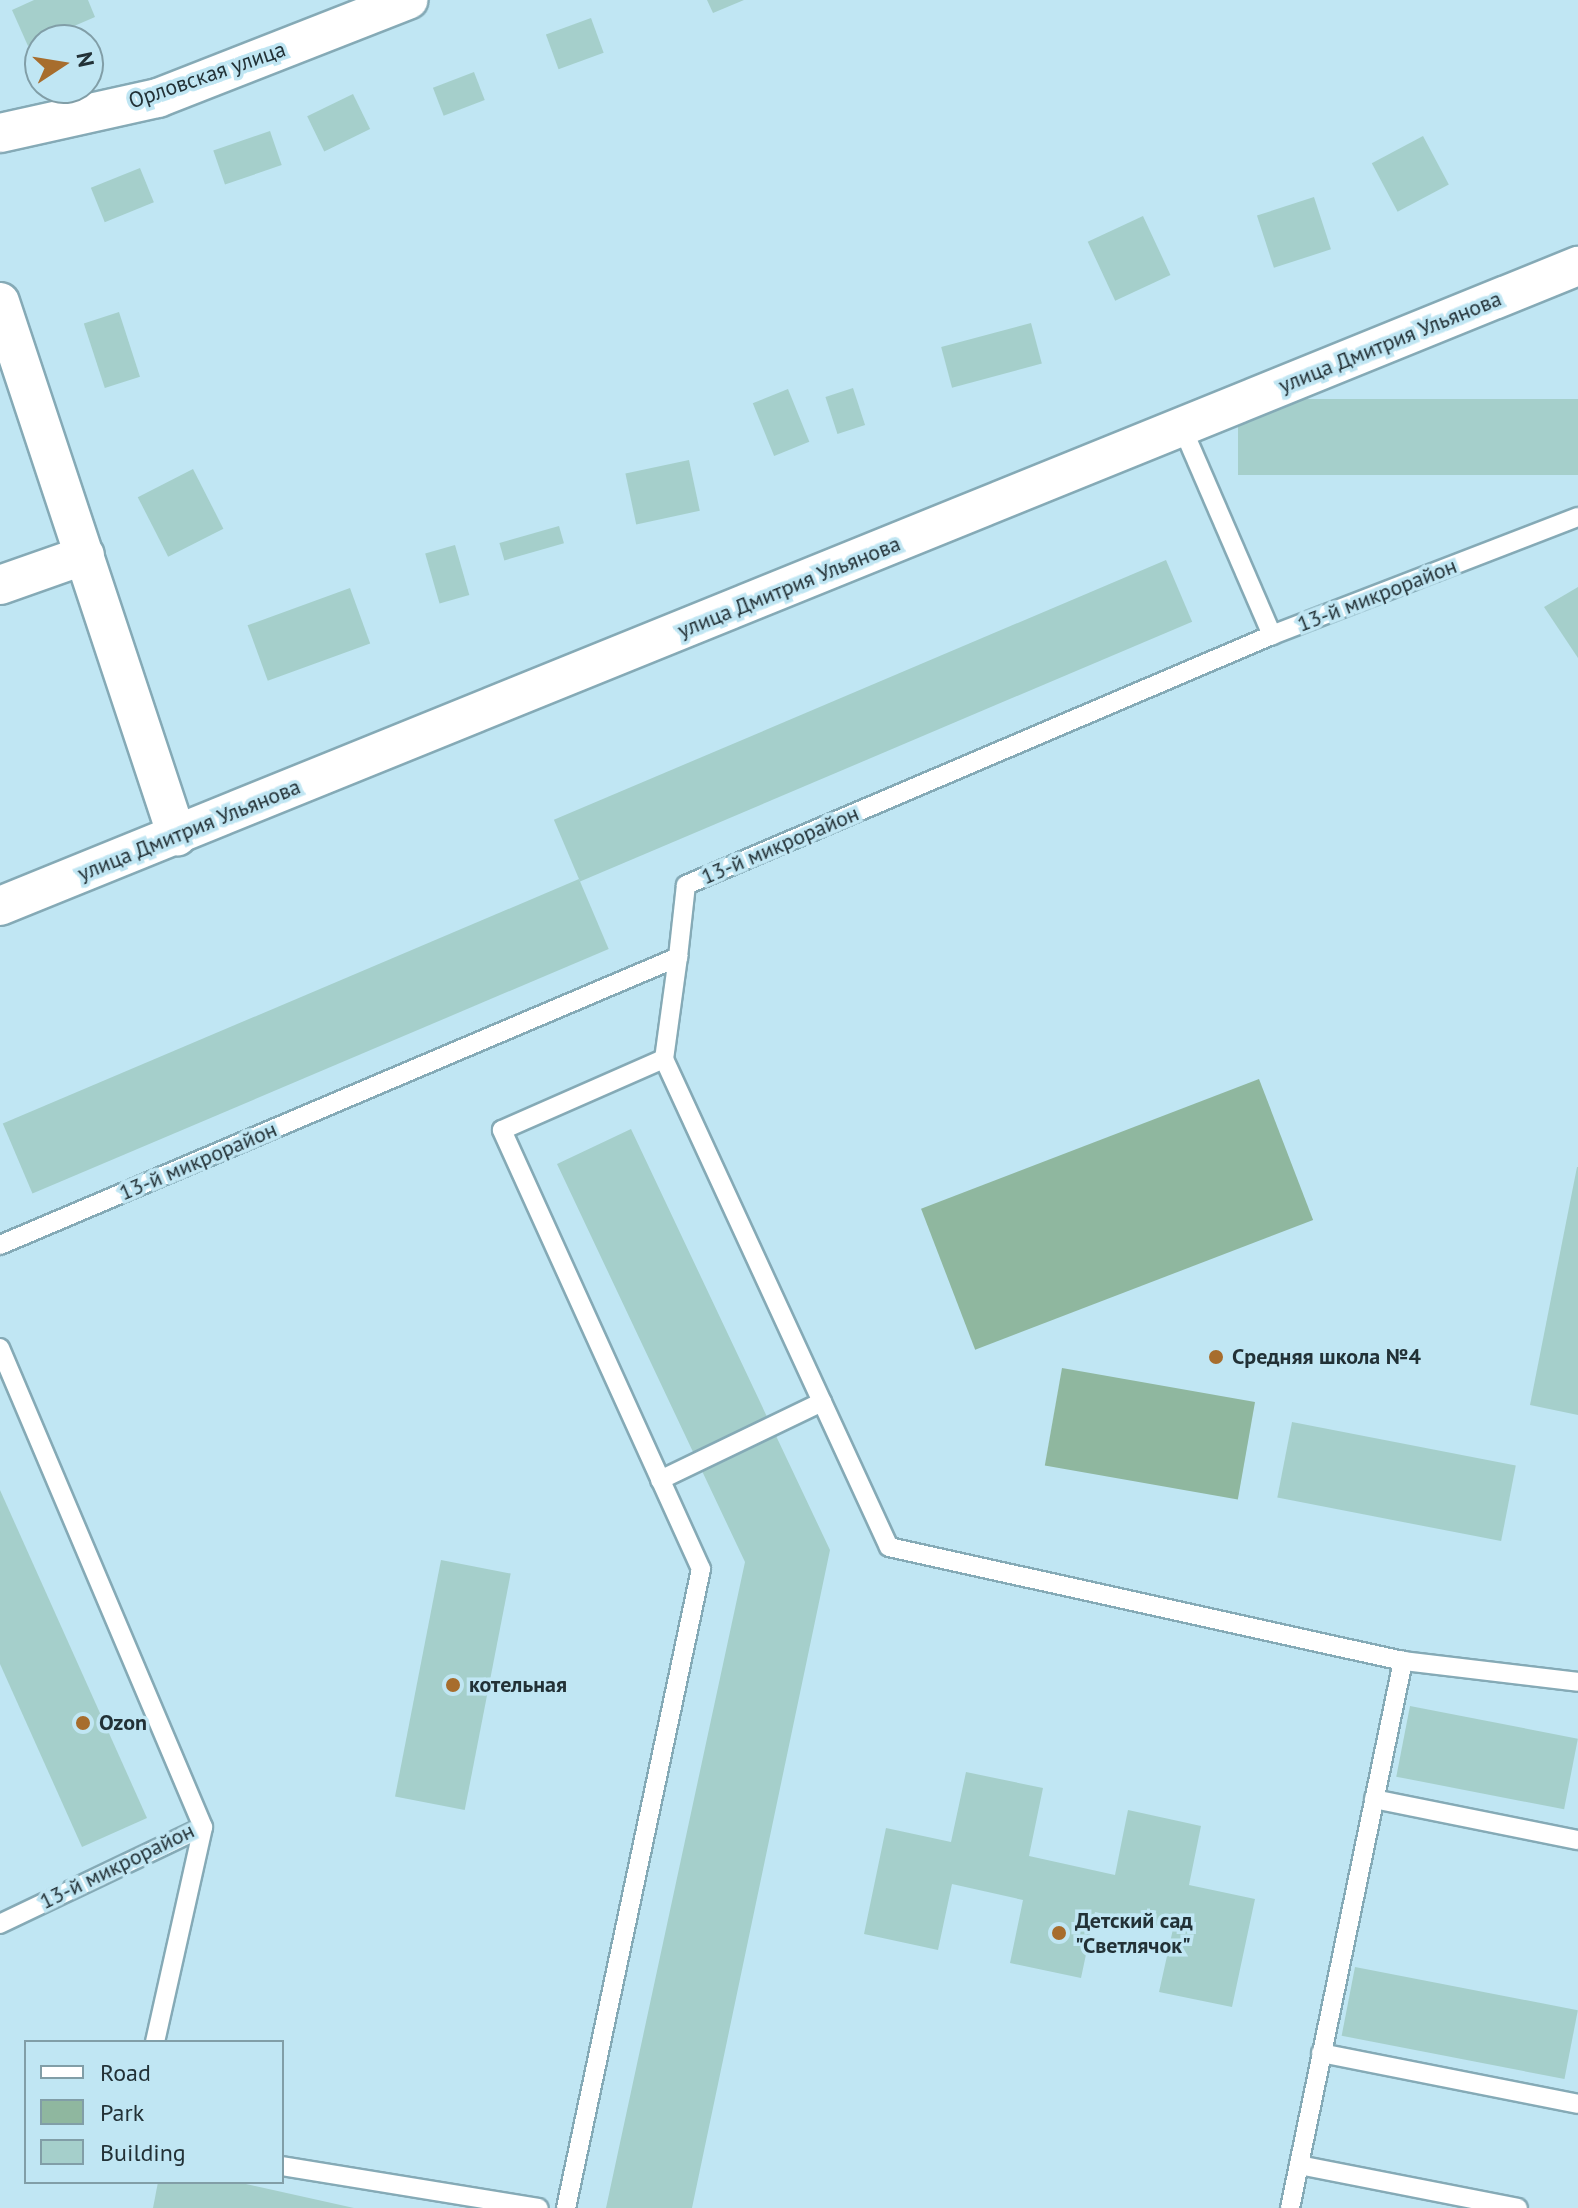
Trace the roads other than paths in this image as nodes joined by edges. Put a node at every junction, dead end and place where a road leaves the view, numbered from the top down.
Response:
1 (408, 0) edge
2 (0, 133) edge
3 (1578, 266) edge
4 (0, 302) edge
5 (1182, 427) junction
6 (1578, 517) edge
7 (85, 555) junction
8 (0, 585) edge
9 (1272, 635) junction
10 (177, 836) junction
11 (0, 906) edge
12 (678, 957) junction
13 (664, 1059) junction
14 (0, 1245) edge
15 (0, 1348) edge
16 (822, 1402) junction
17 (660, 1480) junction
18 (1403, 1661) junction
19 (1578, 1682) edge
20 (1374, 1799) junction
21 (203, 1827) junction
22 (1578, 1840) edge
23 (0, 1924) edge
24 (155, 2040) edge
25 (1321, 2053) junction
26 (1578, 2104) edge
27 (1299, 2165) junction
28 (284, 2166) edge
29 (539, 2208) edge
30 (566, 2208) edge
31 (1290, 2208) edge
32 (1518, 2208) edge

1 - 2 street, Орловская улица
3 - 5 street, улица Дмитрия Ульянова
4 - 7 street
5 - 9 lane
5 - 10 street, улица Дмитрия Ульянова
6 - 9 lane, 13-й микрорайон
7 - 8 street
7 - 10 street
9 - 12 lane, 13-й микрорайон
10 - 11 street, улица Дмитрия Ульянова
12 - 13 lane
12 - 14 lane, 13-й микрорайон
13 - 16 lane
13 - 17 lane
15 - 21 lane, 13-й микрорайон
16 - 17 lane
16 - 18 lane
17 - 30 lane
18 - 19 lane
18 - 20 lane
20 - 22 lane
20 - 25 lane
21 - 23 lane, 13-й микрорайон
21 - 24 lane
25 - 26 lane
25 - 27 lane
27 - 31 lane
27 - 32 lane
28 - 29 lane

